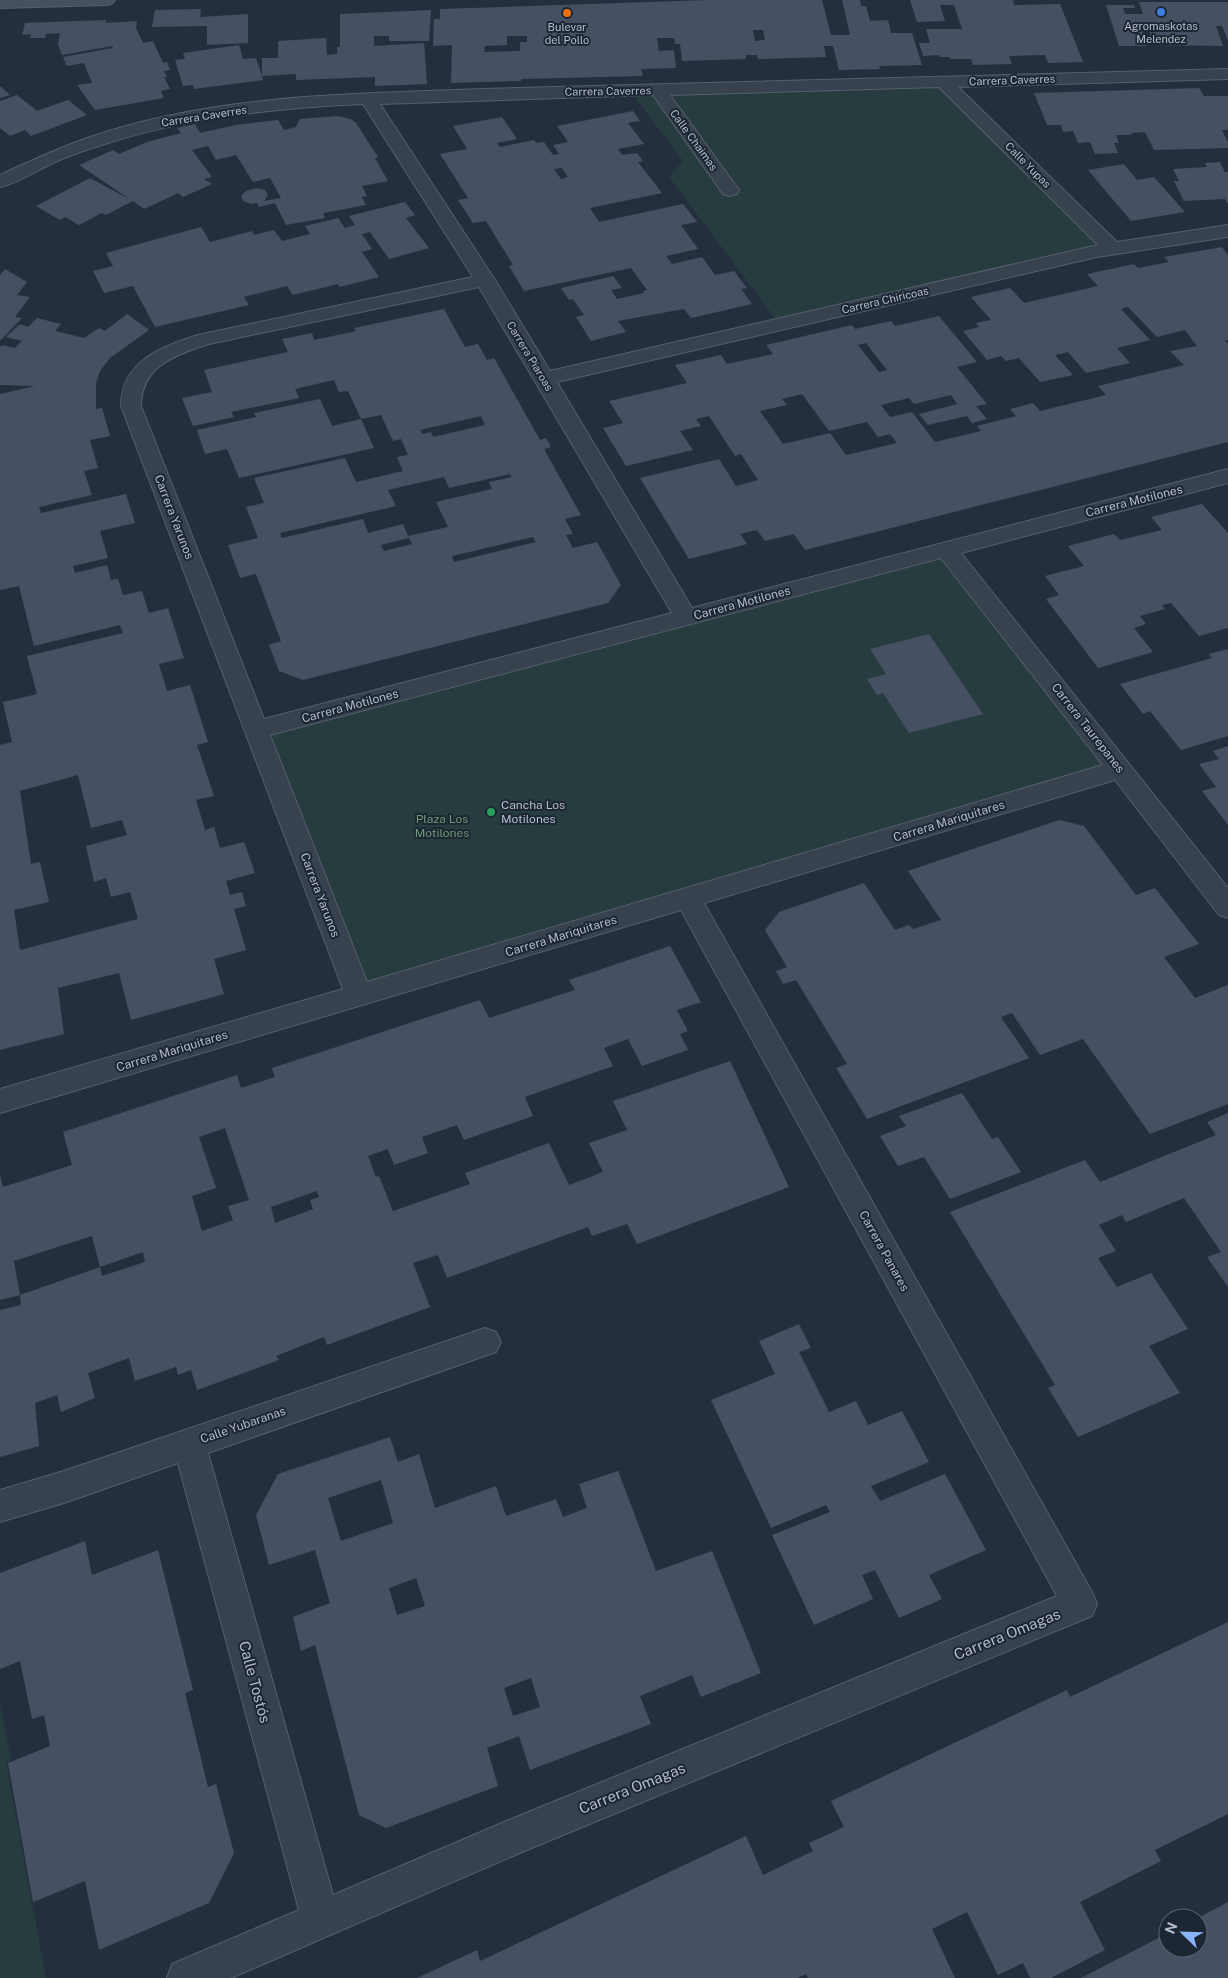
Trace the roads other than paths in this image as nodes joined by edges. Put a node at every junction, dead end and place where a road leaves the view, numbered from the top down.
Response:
1 (107, 0) edge
2 (0, 3) edge
3 (1228, 74) edge
4 (943, 82) junction
5 (658, 90) junction
6 (368, 98) junction
7 (0, 182) edge
8 (730, 190) dead end
9 (1228, 231) edge
10 (1112, 248) junction
11 (485, 280) junction
12 (544, 379) junction
13 (1228, 476) edge
14 (946, 549) junction
15 (686, 618) junction
16 (256, 730) junction
17 (1121, 769) junction
18 (688, 898) junction
19 (1228, 908) edge
20 (359, 996) junction
21 (0, 1101) edge
22 (485, 1342) dead end
23 (189, 1444) junction
24 (0, 1506) edge
25 (1080, 1604) joint
26 (321, 1920) junction
27 (186, 1978) edge

1 - 2 main road
3 - 4 street, Carrera Caverres
4 - 5 street, Carrera Caverres
4 - 10 street, Calle Yupas
5 - 6 street, Carrera Caverres
5 - 8 street, Calle Chaimas
6 - 7 street, Carrera Caverres
6 - 11 street, Carrera Piaroas
9 - 10 street, Carrera Chiricoas
10 - 12 street, Carrera Chiricoas
11 - 12 street, Carrera Piaroas
11 - 16 street, Carrera Yarunos
12 - 15 street, Carrera Piaroas
13 - 14 street, Carrera Motilones
14 - 15 street, Carrera Motilones
14 - 17 street, Carrera Taurepanes
15 - 16 street, Carrera Motilones
16 - 20 street, Carrera Yarunos
17 - 18 street, Carrera Mariquitares
17 - 19 street, Carrera Taurepanes
18 - 20 street, Carrera Mariquitares
18 - 25 street, Carrera Panares
20 - 21 street, Carrera Mariquitares
22 - 23 street, Calle Yubaranas
23 - 24 street, Calle Yubaranas
23 - 26 street, Calle Tostós
25 - 26 street, Carrera Omagas
26 - 27 street, Carrera Omagas

